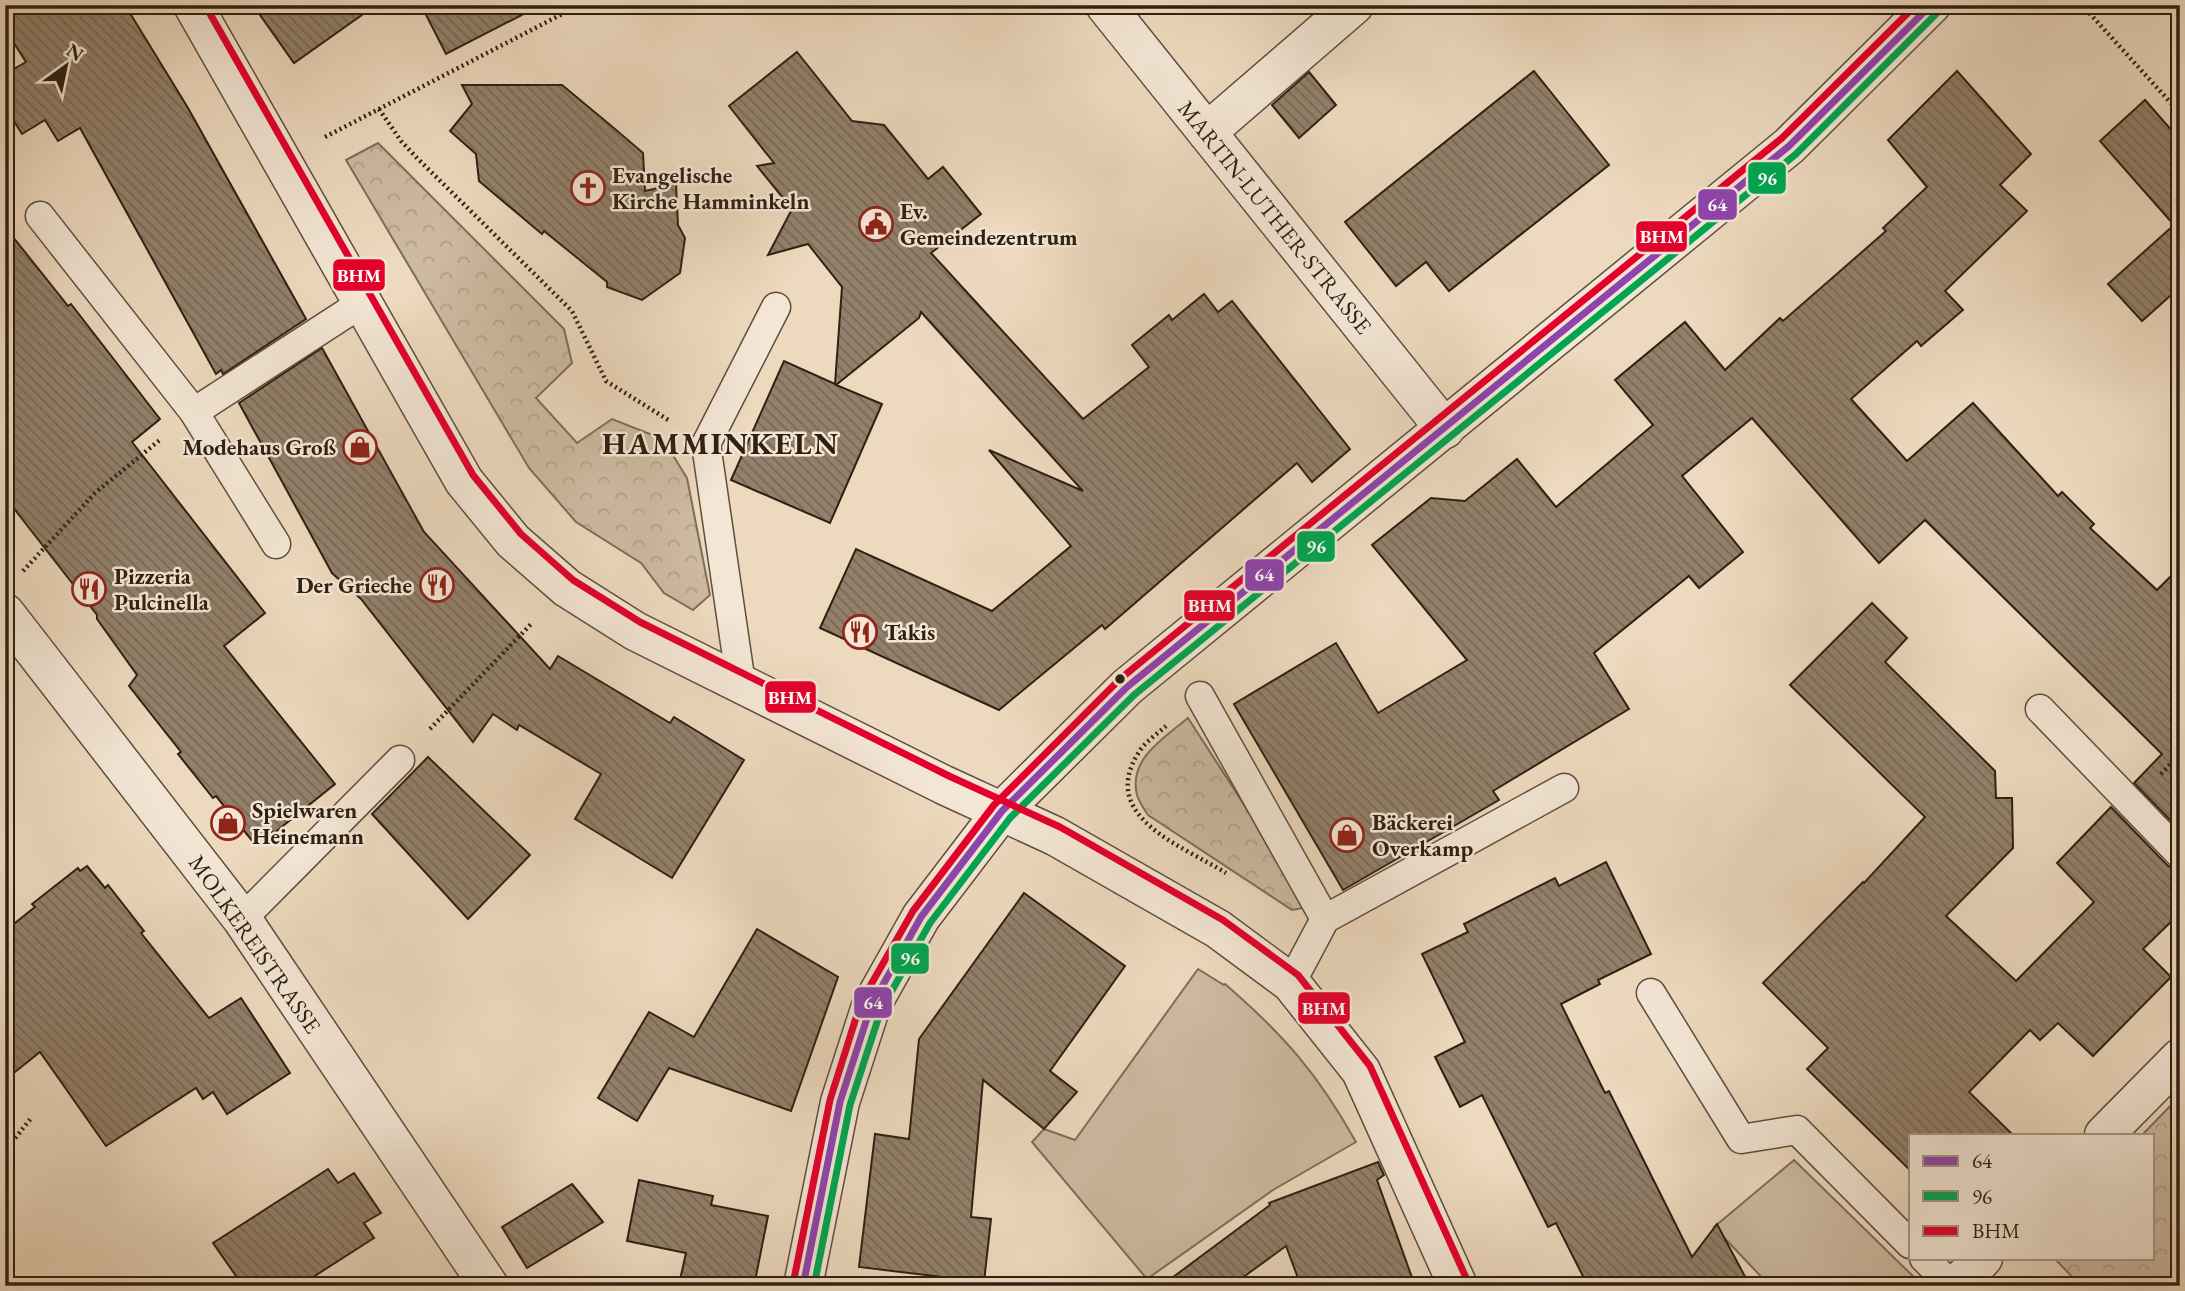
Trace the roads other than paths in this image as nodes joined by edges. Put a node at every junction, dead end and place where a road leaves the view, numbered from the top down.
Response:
1 (193, 5) edge
2 (1105, 5) edge
3 (1354, 5) edge
4 (1931, 5) edge
5 (1207, 132) junction
6 (40, 216) dead end
7 (362, 303) junction
8 (776, 307) dead end
9 (194, 412) junction
10 (1445, 429) junction
11 (276, 544) dead end
12 (10, 597) edge
13 (741, 684) junction
14 (1200, 695) road end
15 (2040, 709) dead end
16 (400, 760) road end
17 (1564, 788) dead end
18 (1002, 811) junction
19 (2180, 854) edge
20 (242, 919) junction
21 (1325, 919) junction
22 (1291, 983) junction
23 (1651, 993) dead end
24 (2180, 1058) edge
25 (2105, 1134) edge
26 (1909, 1243) edge
27 (1926, 1260) edge
28 (1981, 1260) edge
29 (489, 1286) edge
30 (803, 1286) edge
31 (1458, 1286) edge
32 (1954, 1286) edge

1 - 7 street
2 - 5 street, MARTIN-LUTHER-STRASSE
3 - 5 street
4 - 10 street
5 - 10 street, MARTIN-LUTHER-STRASSE
6 - 9 lane
7 - 9 lane
7 - 13 street
8 - 13 lane
9 - 11 lane
10 - 18 street
12 - 20 street, MOLKEREISTRASSE
13 - 18 street
14 - 21 lane
15 - 19 lane
16 - 20 lane
17 - 21 lane
18 - 22 street
18 - 30 street
20 - 29 street, MOLKEREISTRASSE
21 - 22 lane
22 - 31 street
23 - 26 lane
24 - 25 street
27 - 32 lane
28 - 32 street

